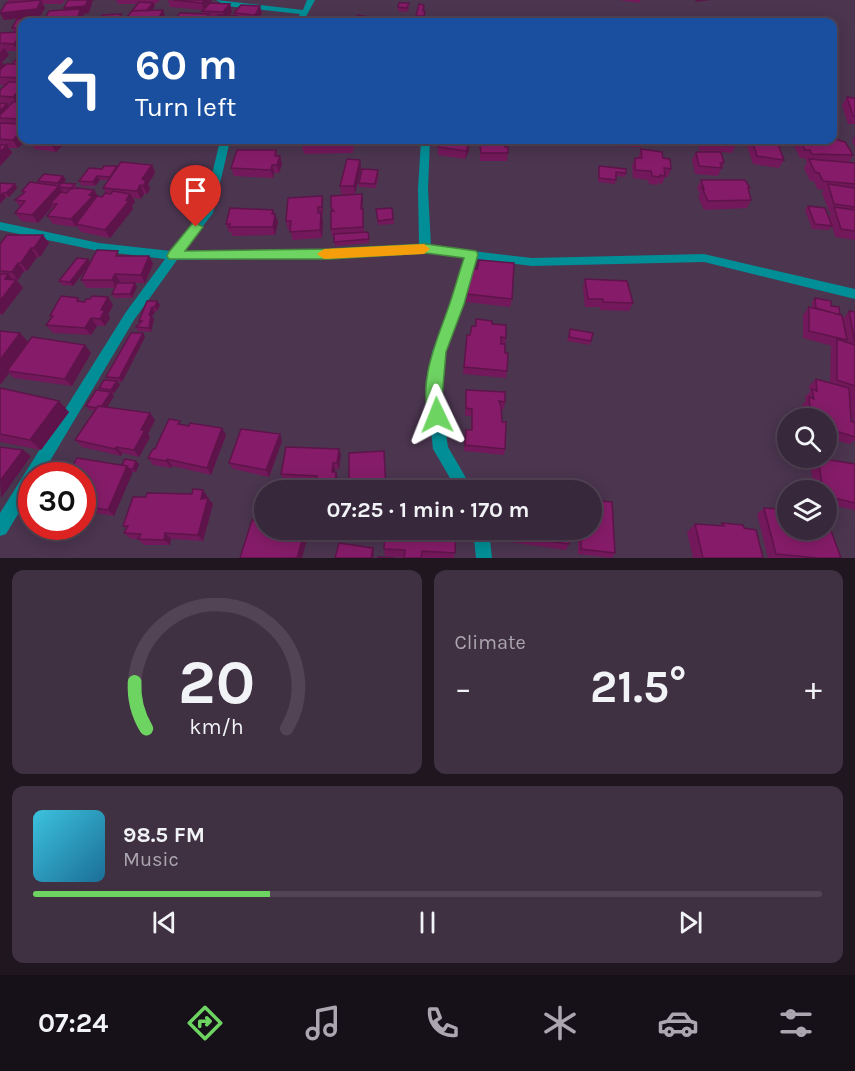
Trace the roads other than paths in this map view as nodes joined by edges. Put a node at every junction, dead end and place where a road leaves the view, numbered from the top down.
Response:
1 (220, 0) edge
2 (311, 0) edge
3 (304, 12) junction
4 (302, 18) edge
5 (226, 144) edge
6 (426, 144) edge
7 (0, 226) edge
8 (426, 249) junction
9 (471, 254) junction
10 (174, 256) junction
11 (855, 294) edge
12 (41, 462) edge
13 (459, 480) edge
14 (18, 499) edge
15 (0, 528) edge
16 (483, 540) edge
17 (484, 558) edge

1 - 3 street
2 - 3 street
3 - 4 street
5 - 10 street
6 - 8 street
7 - 10 street
8 - 9 street
8 - 10 street
9 - 11 street
9 - 13 street
10 - 12 street
14 - 15 street
16 - 17 street

